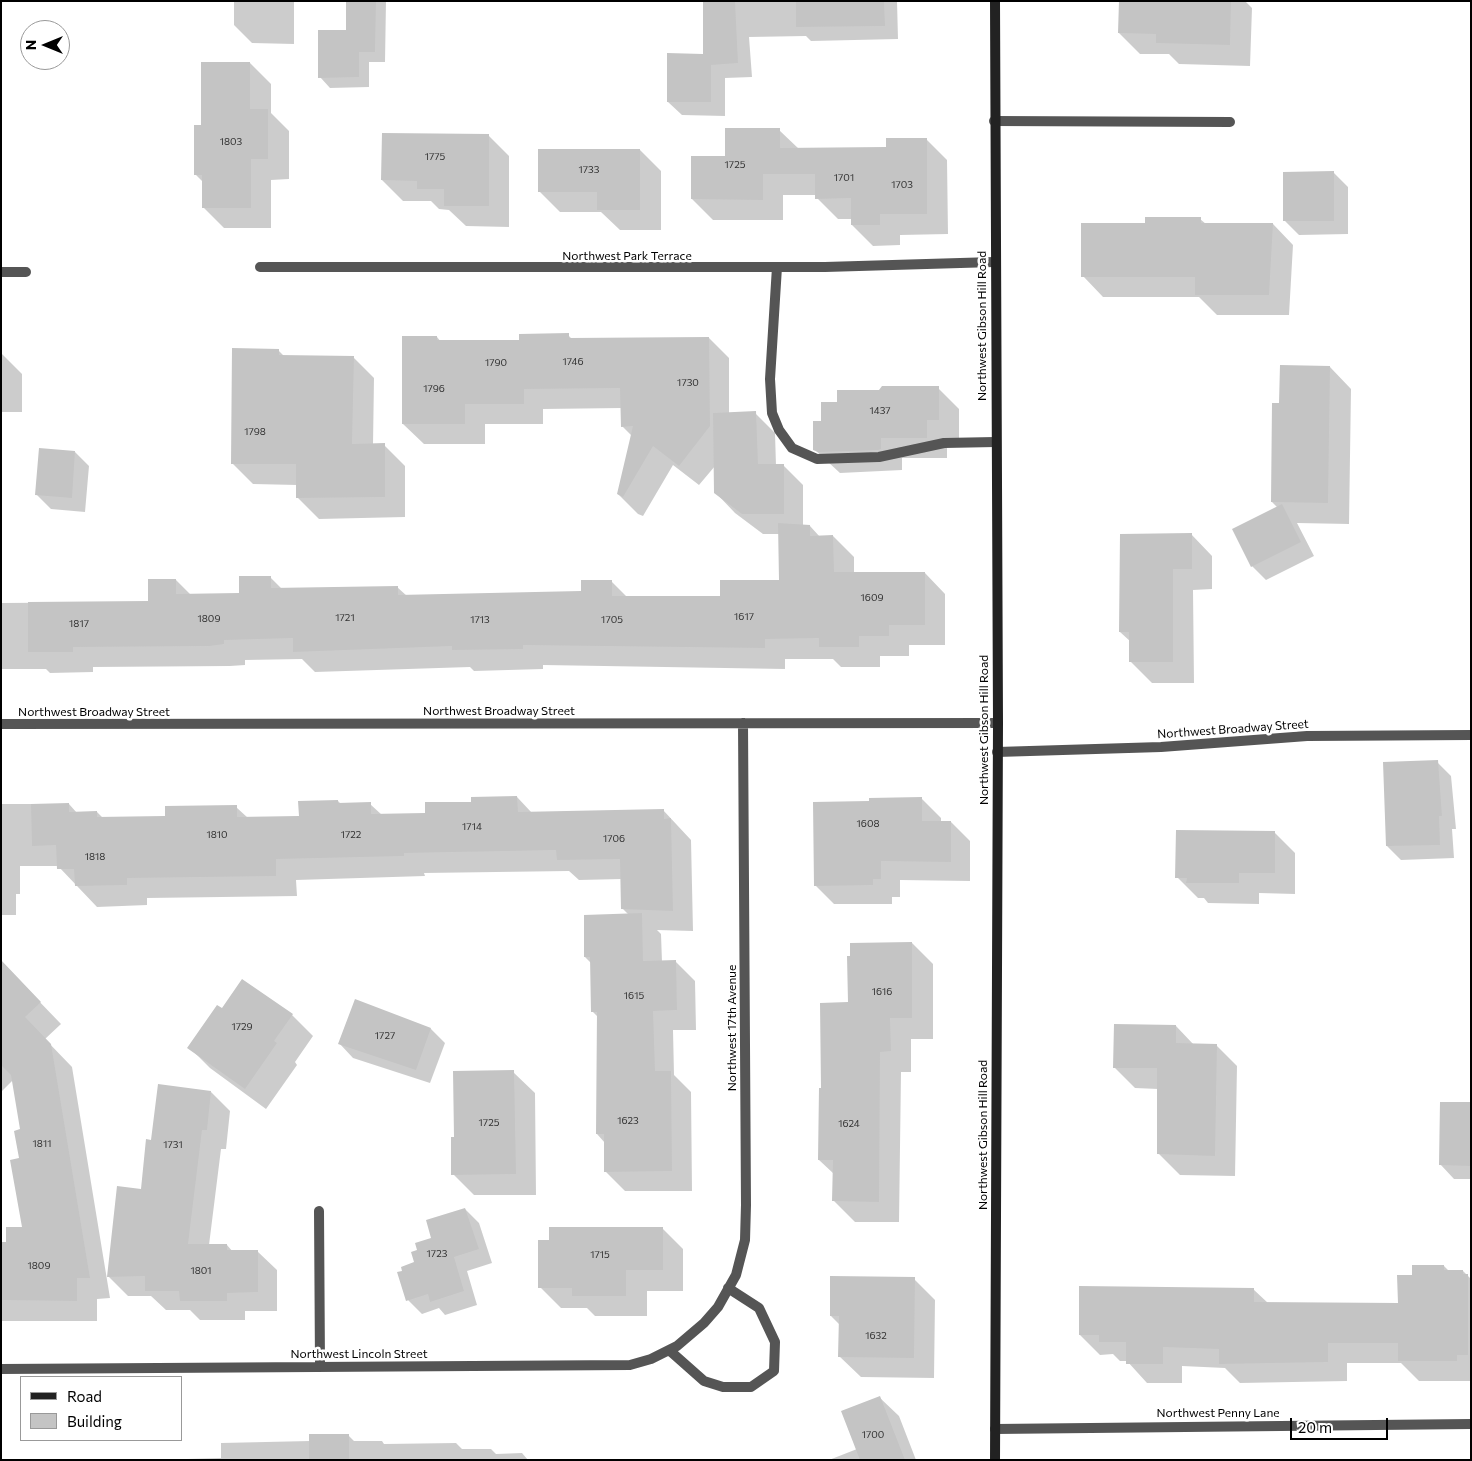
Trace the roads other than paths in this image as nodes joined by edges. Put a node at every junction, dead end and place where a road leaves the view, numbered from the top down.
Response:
1 (995, 1) edge
2 (994, 121) junction
3 (1230, 122) dead end
4 (994, 262) junction
5 (260, 268) dead end
6 (777, 268) junction
7 (1, 272) edge
8 (26, 272) dead end
9 (995, 442) junction
10 (742, 722) junction
11 (998, 723) junction
12 (1, 724) edge
13 (1471, 734) edge
14 (997, 752) junction
15 (320, 1211) dead end
16 (728, 1288) junction
17 (704, 1323) joint
18 (669, 1350) junction
19 (320, 1366) junction
20 (1, 1369) edge
21 (1471, 1424) edge
22 (995, 1429) junction
23 (995, 1460) edge

1 - 2 main road, Northwest Gibson Hill Road
2 - 3 street
2 - 4 main road, Northwest Gibson Hill Road
4 - 6 street, Northwest Park Terrace
4 - 9 main road, Northwest Gibson Hill Road
5 - 6 street, Northwest Park Terrace
6 - 9 street
7 - 8 street
9 - 11 main road, Northwest Gibson Hill Road
10 - 11 street, Northwest Broadway Street
10 - 12 street, Northwest Broadway Street
10 - 16 street, Northwest 17th Avenue
11 - 14 main road, Northwest Gibson Hill Road
13 - 14 street, Northwest Broadway Street
14 - 22 main road, Northwest Gibson Hill Road
15 - 19 street
16 - 17 street, Northwest 17th Avenue
16 - 18 street
17 - 18 street, Northwest Lincoln Street
18 - 19 street, Northwest Lincoln Street
19 - 20 street, Northwest Lincoln Street
21 - 22 street, Northwest Penny Lane
22 - 23 main road, Northwest Gibson Hill Road

